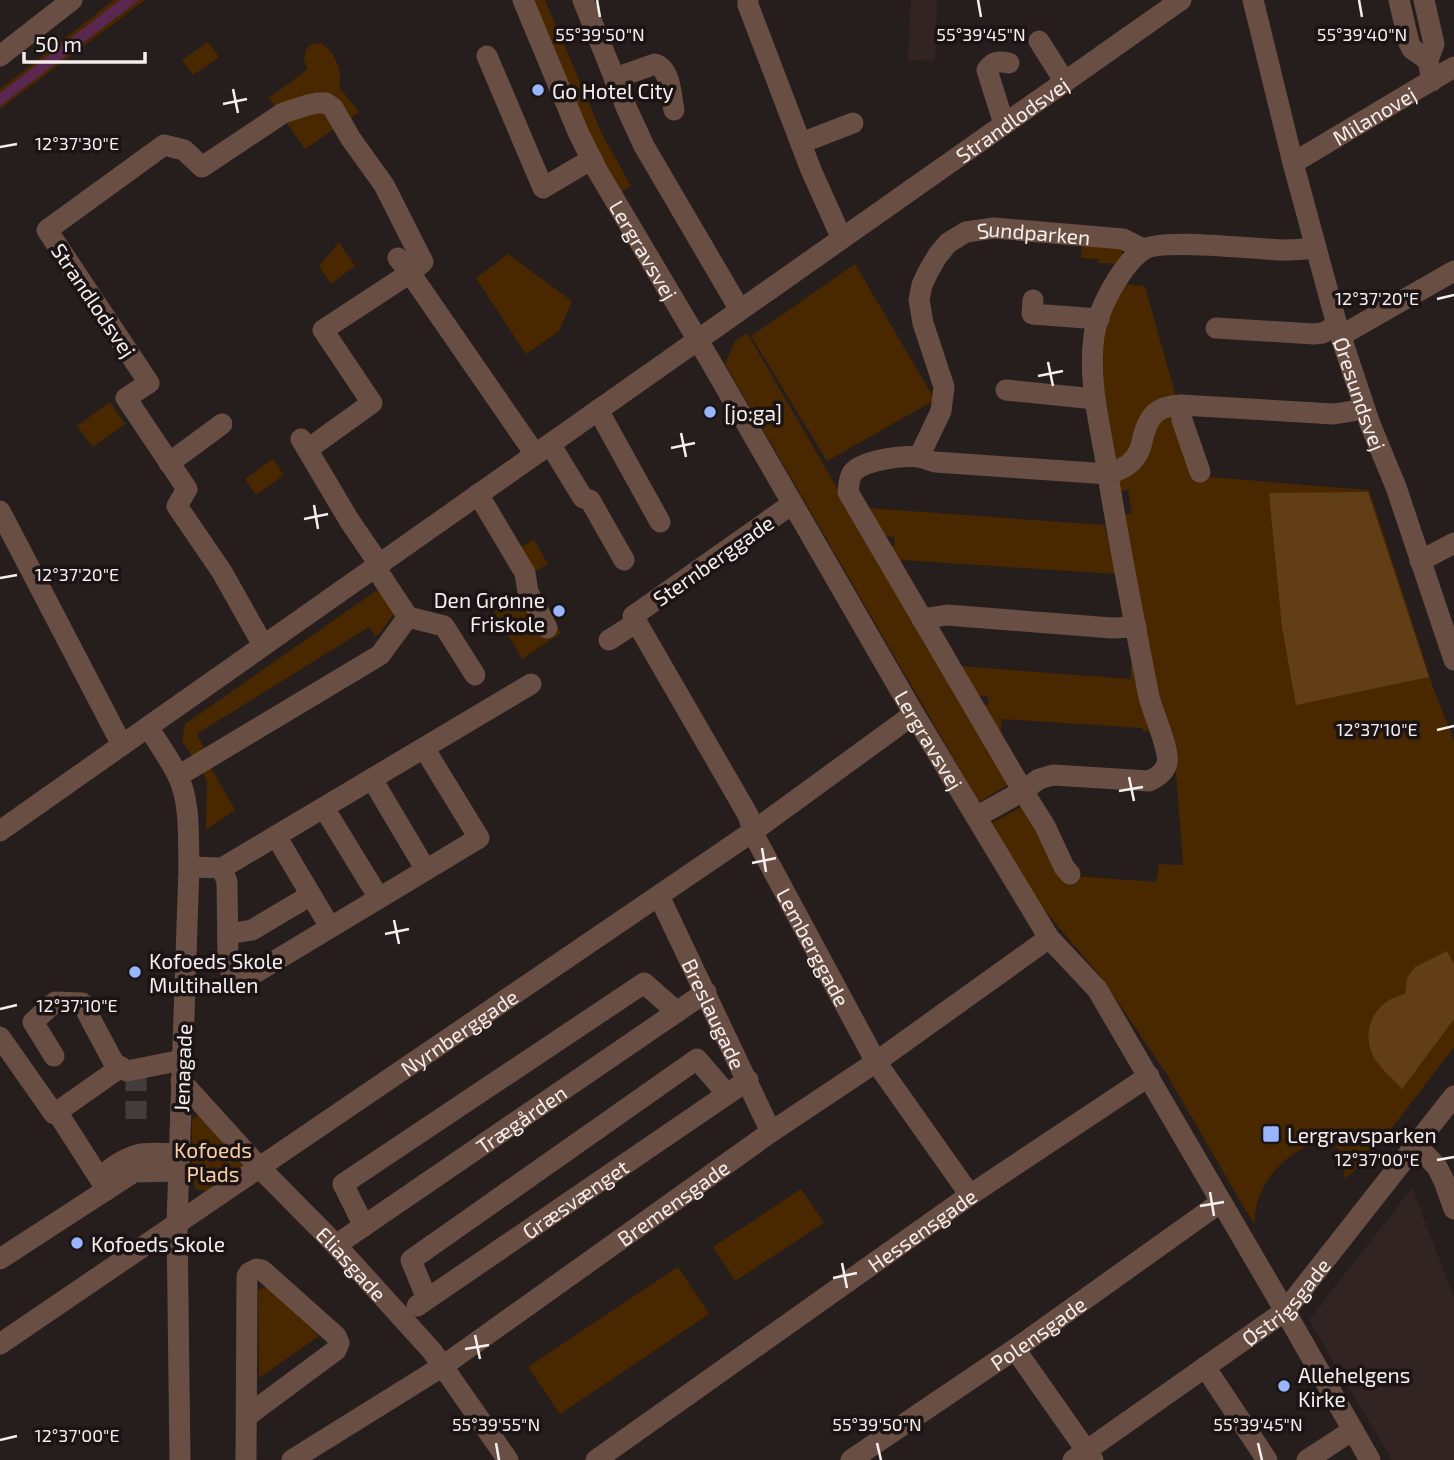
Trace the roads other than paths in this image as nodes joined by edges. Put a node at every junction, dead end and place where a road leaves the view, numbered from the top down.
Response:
1 (72, 0) edge
2 (523, 0) edge
3 (583, 0) edge
4 (1181, 0) edge
5 (1253, 0) edge
6 (1399, 0) edge
7 (1424, 0) edge
8 (753, 2) edge
9 (1039, 41) dead end
10 (0, 56) edge
11 (487, 56) dead end
12 (1009, 63) dead end
13 (1454, 67) edge
14 (1430, 70) junction
15 (615, 81) junction
16 (1065, 82) junction
17 (674, 110) dead end
18 (853, 123) dead end
19 (1004, 124) junction
20 (801, 143) junction
21 (592, 159) junction
22 (1293, 163) junction
23 (842, 239) junction
24 (1316, 248) junction
25 (1143, 249) junction
26 (404, 266) junction
27 (1454, 271) edge
28 (1033, 300) dead end
29 (740, 310) junction
30 (1099, 319) junction
31 (1216, 328) dead end
32 (1339, 330) junction
33 (698, 340) junction
34 (1006, 390) dead end
35 (1095, 399) junction
36 (1181, 405) junction
37 (1365, 409) junction
38 (598, 410) junction
39 (222, 424) dead end
40 (542, 449) junction
41 (919, 457) junction
42 (169, 463) junction
43 (1200, 472) dead end
44 (1108, 474) junction
45 (478, 494) junction
46 (792, 504) junction
47 (0, 511) edge
48 (660, 522) dead end
49 (1454, 543) edge
50 (624, 560) dead end
51 (1420, 561) junction
52 (377, 565) junction
53 (408, 617) junction
54 (635, 619) junction
55 (922, 619) junction
56 (1136, 627) junction
57 (547, 628) dead end
58 (610, 640) dead end
59 (263, 645) junction
60 (1454, 660) edge
61 (475, 675) dead end
62 (531, 684) dead end
63 (914, 714) junction
64 (148, 727) junction
65 (122, 745) junction
66 (424, 748) junction
67 (178, 776) junction
68 (372, 779) junction
69 (1023, 791) junction
70 (324, 808) junction
71 (976, 817) junction
72 (0, 831) edge
73 (752, 832) junction
74 (276, 836) junction
75 (189, 867) junction
76 (222, 868) junction
77 (426, 870) junction
78 (1070, 874) dead end
79 (311, 895) junction
80 (659, 895) junction
81 (379, 898) junction
82 (330, 927) junction
83 (228, 934) junction
84 (1049, 938) junction
85 (706, 992) junction
86 (677, 1012) junction
87 (0, 1037) edge
88 (54, 1056) dead end
89 (876, 1062) junction
90 (121, 1068) junction
91 (182, 1071) junction
92 (1149, 1076) junction
93 (748, 1080) junction
94 (727, 1094) junction
95 (1454, 1096) edge
96 (57, 1112) junction
97 (771, 1132) junction
98 (1416, 1144) junction
99 (179, 1162) junction
100 (259, 1167) junction
101 (109, 1180) junction
102 (970, 1195) junction
103 (1221, 1202) junction
104 (1454, 1209) edge
105 (177, 1223) junction
106 (364, 1226) junction
107 (336, 1245) junction
108 (0, 1259) edge
109 (427, 1299) junction
110 (1285, 1311) junction
111 (401, 1317) junction
112 (0, 1344) edge
113 (1015, 1349) junction
114 (443, 1366) junction
115 (1205, 1367) junction
116 (247, 1416) junction
117 (1353, 1430) junction
118 (1084, 1457) edge
119 (180, 1460) edge
120 (246, 1460) edge
121 (292, 1460) edge
122 (508, 1460) edge
123 (596, 1460) edge
124 (851, 1460) edge
125 (1267, 1460) edge
126 (1307, 1460) edge
127 (1370, 1460) edge

1 - 10 street
2 - 21 street, Lergravsvej
3 - 15 street
4 - 16 street, Strandlodsvej
5 - 22 street, Øresundsvej
6 - 14 street
7 - 14 street
8 - 20 street
9 - 16 street
11 - 21 street
12 - 19 street
13 - 14 street, Milanovej
14 - 22 street, Milanovej
15 - 17 street
15 - 29 street
16 - 19 street, Strandlodsvej
18 - 20 street
19 - 23 street, Strandlodsvej
20 - 23 street
21 - 33 street, Lergravsvej
22 - 24 street, Øresundsvej
23 - 29 street, Strandlodsvej
24 - 25 street, Sundparken
24 - 32 street, Øresundsvej
25 - 30 street
25 - 41 street, Sundparken
26 - 40 street
26 - 42 street, Strandlodsvej
26 - 52 street
27 - 32 street
28 - 30 street
29 - 33 street, Strandlodsvej
30 - 35 street
31 - 32 street
32 - 37 street, Øresundsvej
33 - 38 street, Strandlodsvej
33 - 46 street, Lergravsvej
34 - 35 street
35 - 44 street
36 - 37 street
36 - 43 street
36 - 44 street
37 - 51 street, Øresundsvej
38 - 40 street, Strandlodsvej
38 - 48 street
39 - 42 street
40 - 45 street, Strandlodsvej
40 - 50 street
41 - 44 street
41 - 55 street
42 - 59 street, Strandlodsvej
44 - 56 street
45 - 52 street, Strandlodsvej
45 - 57 street
46 - 54 street, Sternberggade
46 - 63 street, Lergravsvej
47 - 65 street
49 - 51 street
51 - 60 street, Øresundsvej
52 - 53 street
52 - 59 street, Strandlodsvej
53 - 61 street
53 - 67 street
54 - 58 street, Sternberggade
54 - 73 street, Lemberggade
55 - 56 street
55 - 69 street
56 - 69 street
59 - 64 street, Strandlodsvej
62 - 66 street
63 - 71 street, Lergravsvej
63 - 73 street, Nyrnberggade
64 - 65 street, Strandlodsvej
64 - 67 street, Jenagade
65 - 72 street, Strandlodsvej
66 - 68 street
66 - 77 street
67 - 75 street, Jenagade
68 - 70 street
68 - 77 street
69 - 71 street
69 - 78 street
70 - 74 street
70 - 81 street
71 - 84 street, Lergravsvej
73 - 80 street, Nyrnberggade
73 - 89 street, Lemberggade
74 - 76 street
74 - 79 street
75 - 76 street
75 - 91 street, Jenagade
76 - 83 street
77 - 81 street
79 - 82 street
79 - 83 street
80 - 85 street, Breslaugade
80 - 100 street, Nyrnberggade
81 - 82 street
82 - 83 street
84 - 89 street, Bremensgade
84 - 92 street, Lergravsvej
85 - 86 street, Trægården
85 - 93 street, Breslaugade
86 - 106 street, Trægården
86 - 106 street
87 - 96 street
88 - 90 street
89 - 97 street, Bremensgade
89 - 102 street, Lemberggade
90 - 91 street
90 - 96 street
91 - 99 street, Jenagade
91 - 100 street, Eliasgade
92 - 102 street, Hessensgade
92 - 103 street, Lergravsvej
93 - 94 street, Græsvænget
93 - 97 street, Breslaugade
94 - 109 street, Græsvænget
94 - 109 street
95 - 98 street, Østrigsgade
96 - 101 street
97 - 114 street, Bremensgade
98 - 104 street
98 - 110 street, Østrigsgade
99 - 101 street
99 - 105 street, Jenagade
100 - 105 street, Nyrnberggade
100 - 107 street, Eliasgade
101 - 108 street
102 - 123 street, Hessensgade
103 - 110 street, Lergravsvej
103 - 113 street, Polensgade
105 - 112 street, Nyrnberggade
105 - 119 street, Jenagade
106 - 107 street, Trægården
107 - 111 street, Eliasgade
109 - 111 street, Græsvænget
110 - 115 street, Østrigsgade
110 - 117 street, Lergravsvej
111 - 114 street, Eliasgade
113 - 118 street
113 - 124 street, Polensgade
114 - 121 street, Bremensgade
114 - 122 street, Eliasgade
115 - 118 street, Østrigsgade
115 - 125 street
116 - 116 street
116 - 120 street
117 - 126 street
117 - 127 street, Lergravsvej

